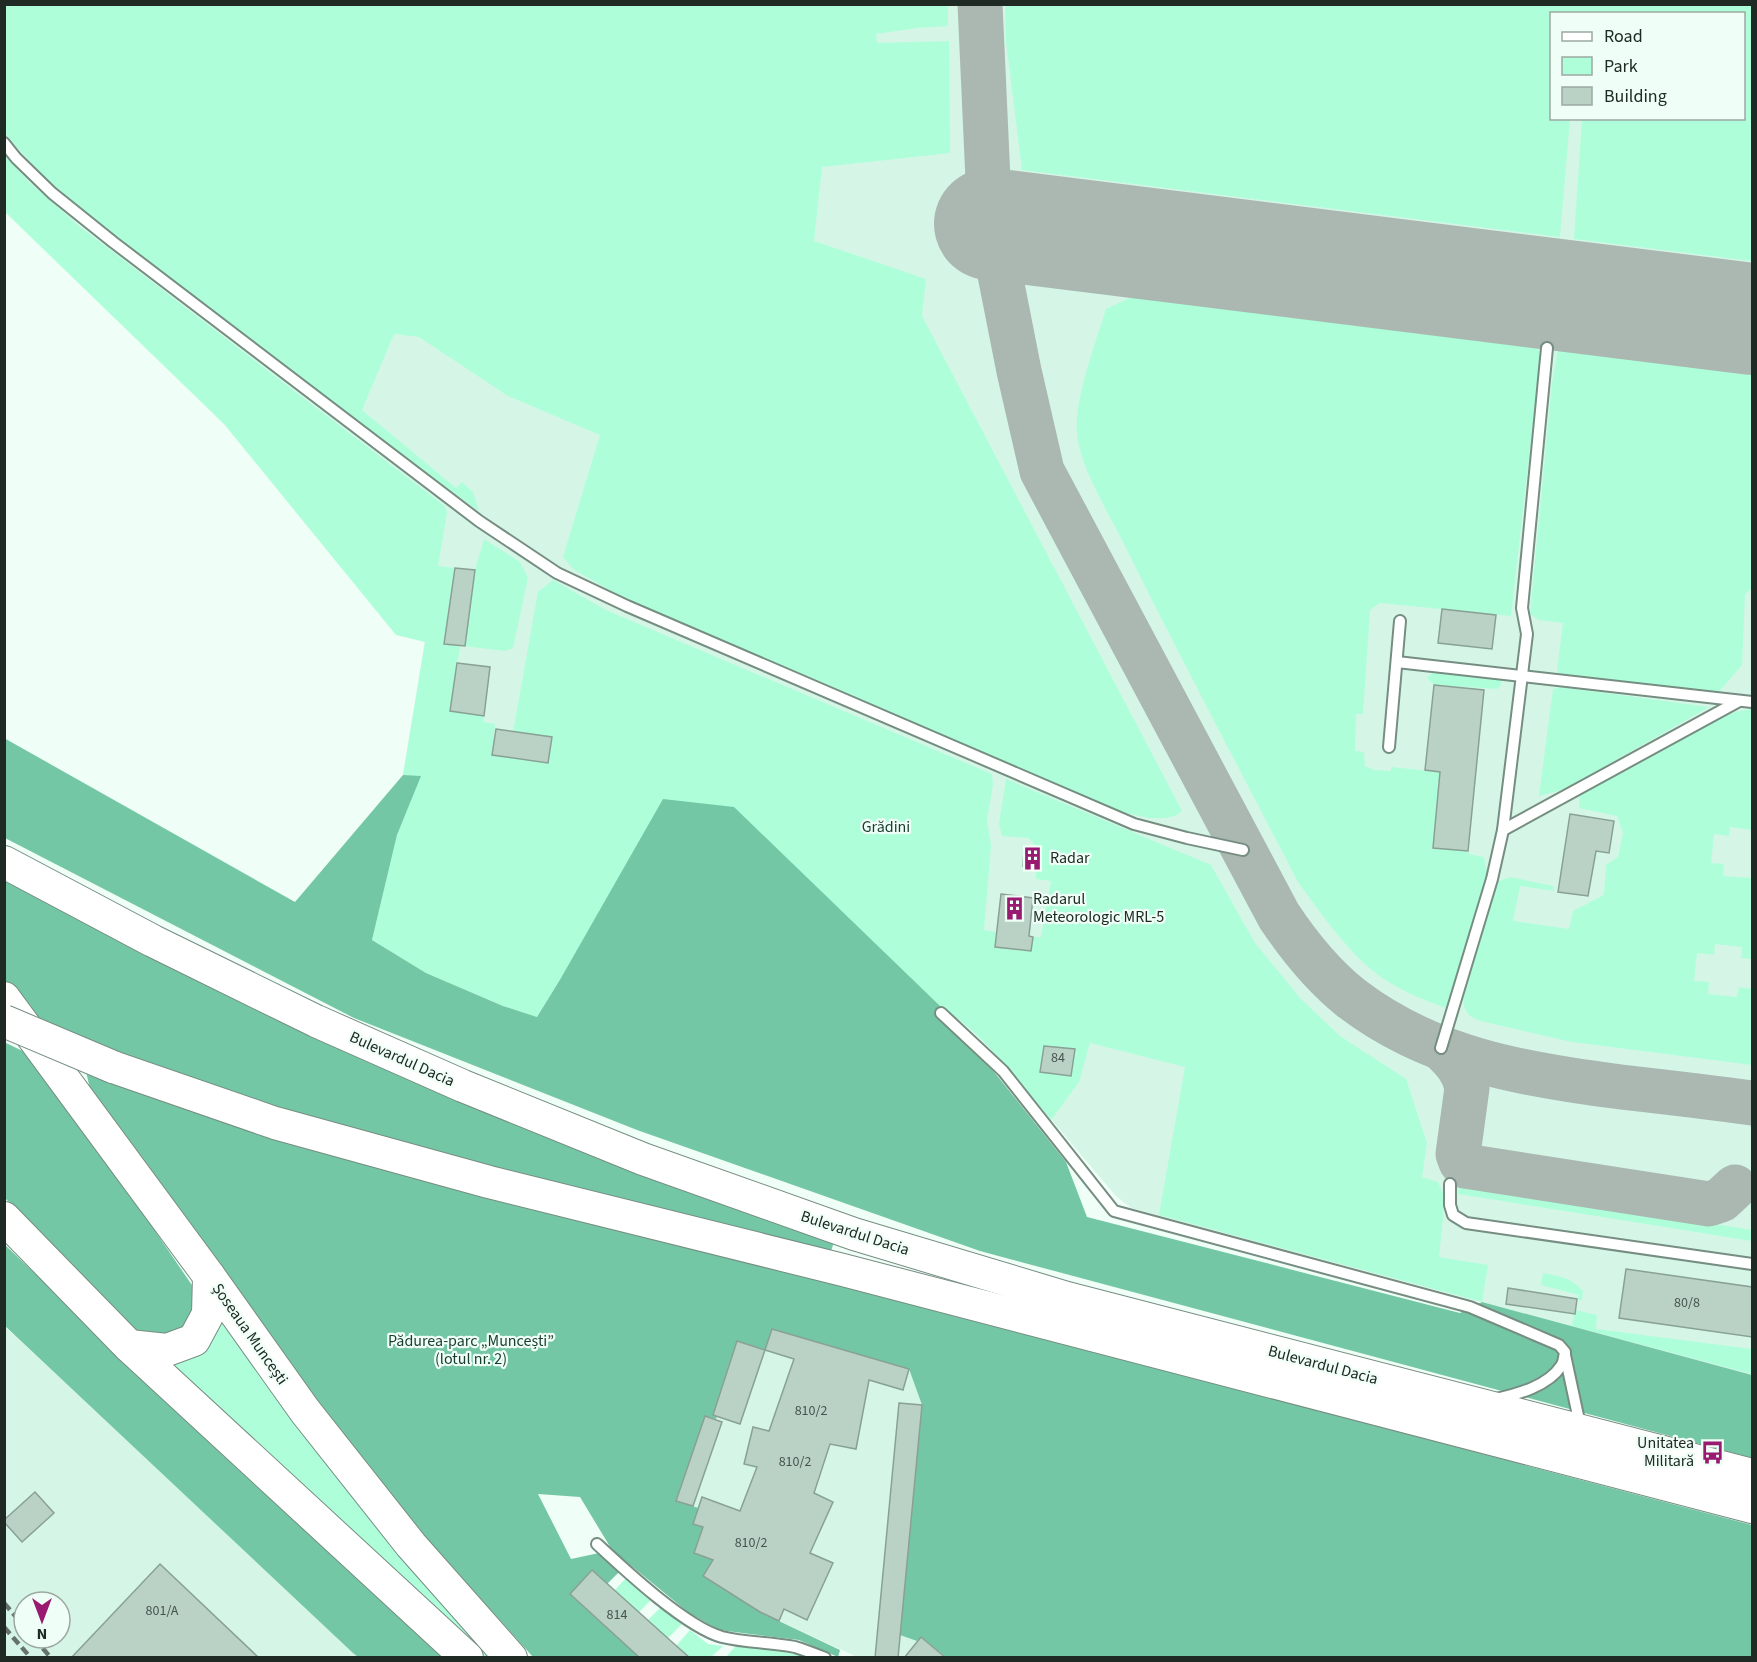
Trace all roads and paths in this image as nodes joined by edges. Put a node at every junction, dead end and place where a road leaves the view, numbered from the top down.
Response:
1 (4, 143) edge
2 (1547, 348) dead end
3 (1400, 621) dead end
4 (1396, 662) junction
5 (1522, 676) junction
6 (1740, 701) junction
7 (1752, 702) edge
8 (1389, 747) dead end
9 (1503, 830) junction
10 (1243, 850) dead end
11 (4, 862) edge
12 (4, 998) edge
13 (941, 1013) dead end
14 (4, 1022) edge
15 (1441, 1048) dead end
16 (1450, 1184) dead end
17 (4, 1218) edge
18 (854, 1234) junction
19 (1752, 1264) edge
20 (843, 1270) junction
21 (209, 1276) junction
22 (129, 1346) junction
23 (1565, 1352) junction
24 (1473, 1404) junction
25 (1581, 1430) junction
26 (1752, 1475) edge
27 (1752, 1507) edge
28 (597, 1544) dead end
29 (467, 1658) edge
30 (511, 1658) edge
31 (825, 1658) edge

1 - 10 lane
2 - 5 lane
3 - 4 lane
4 - 5 lane
4 - 8 lane
5 - 6 lane
5 - 9 lane
6 - 7 lane
6 - 9 lane
9 - 15 lane
11 - 18 main road, Bulevardul Dacia
12 - 21 main road, Șoseaua Muncești
13 - 23 lane
14 - 20 main road, Bulevardul Dacia, bridge
16 - 19 lane
17 - 22 main road
18 - 20 main road
18 - 24 main road, Bulevardul Dacia
20 - 27 main road, Bulevardul Dacia
21 - 22 main road
21 - 30 main road, Șoseaua Muncești
22 - 29 main road
23 - 24 lane
23 - 25 lane
24 - 25 main road, Bulevardul Dacia
25 - 26 main road, Bulevardul Dacia
28 - 31 lane

